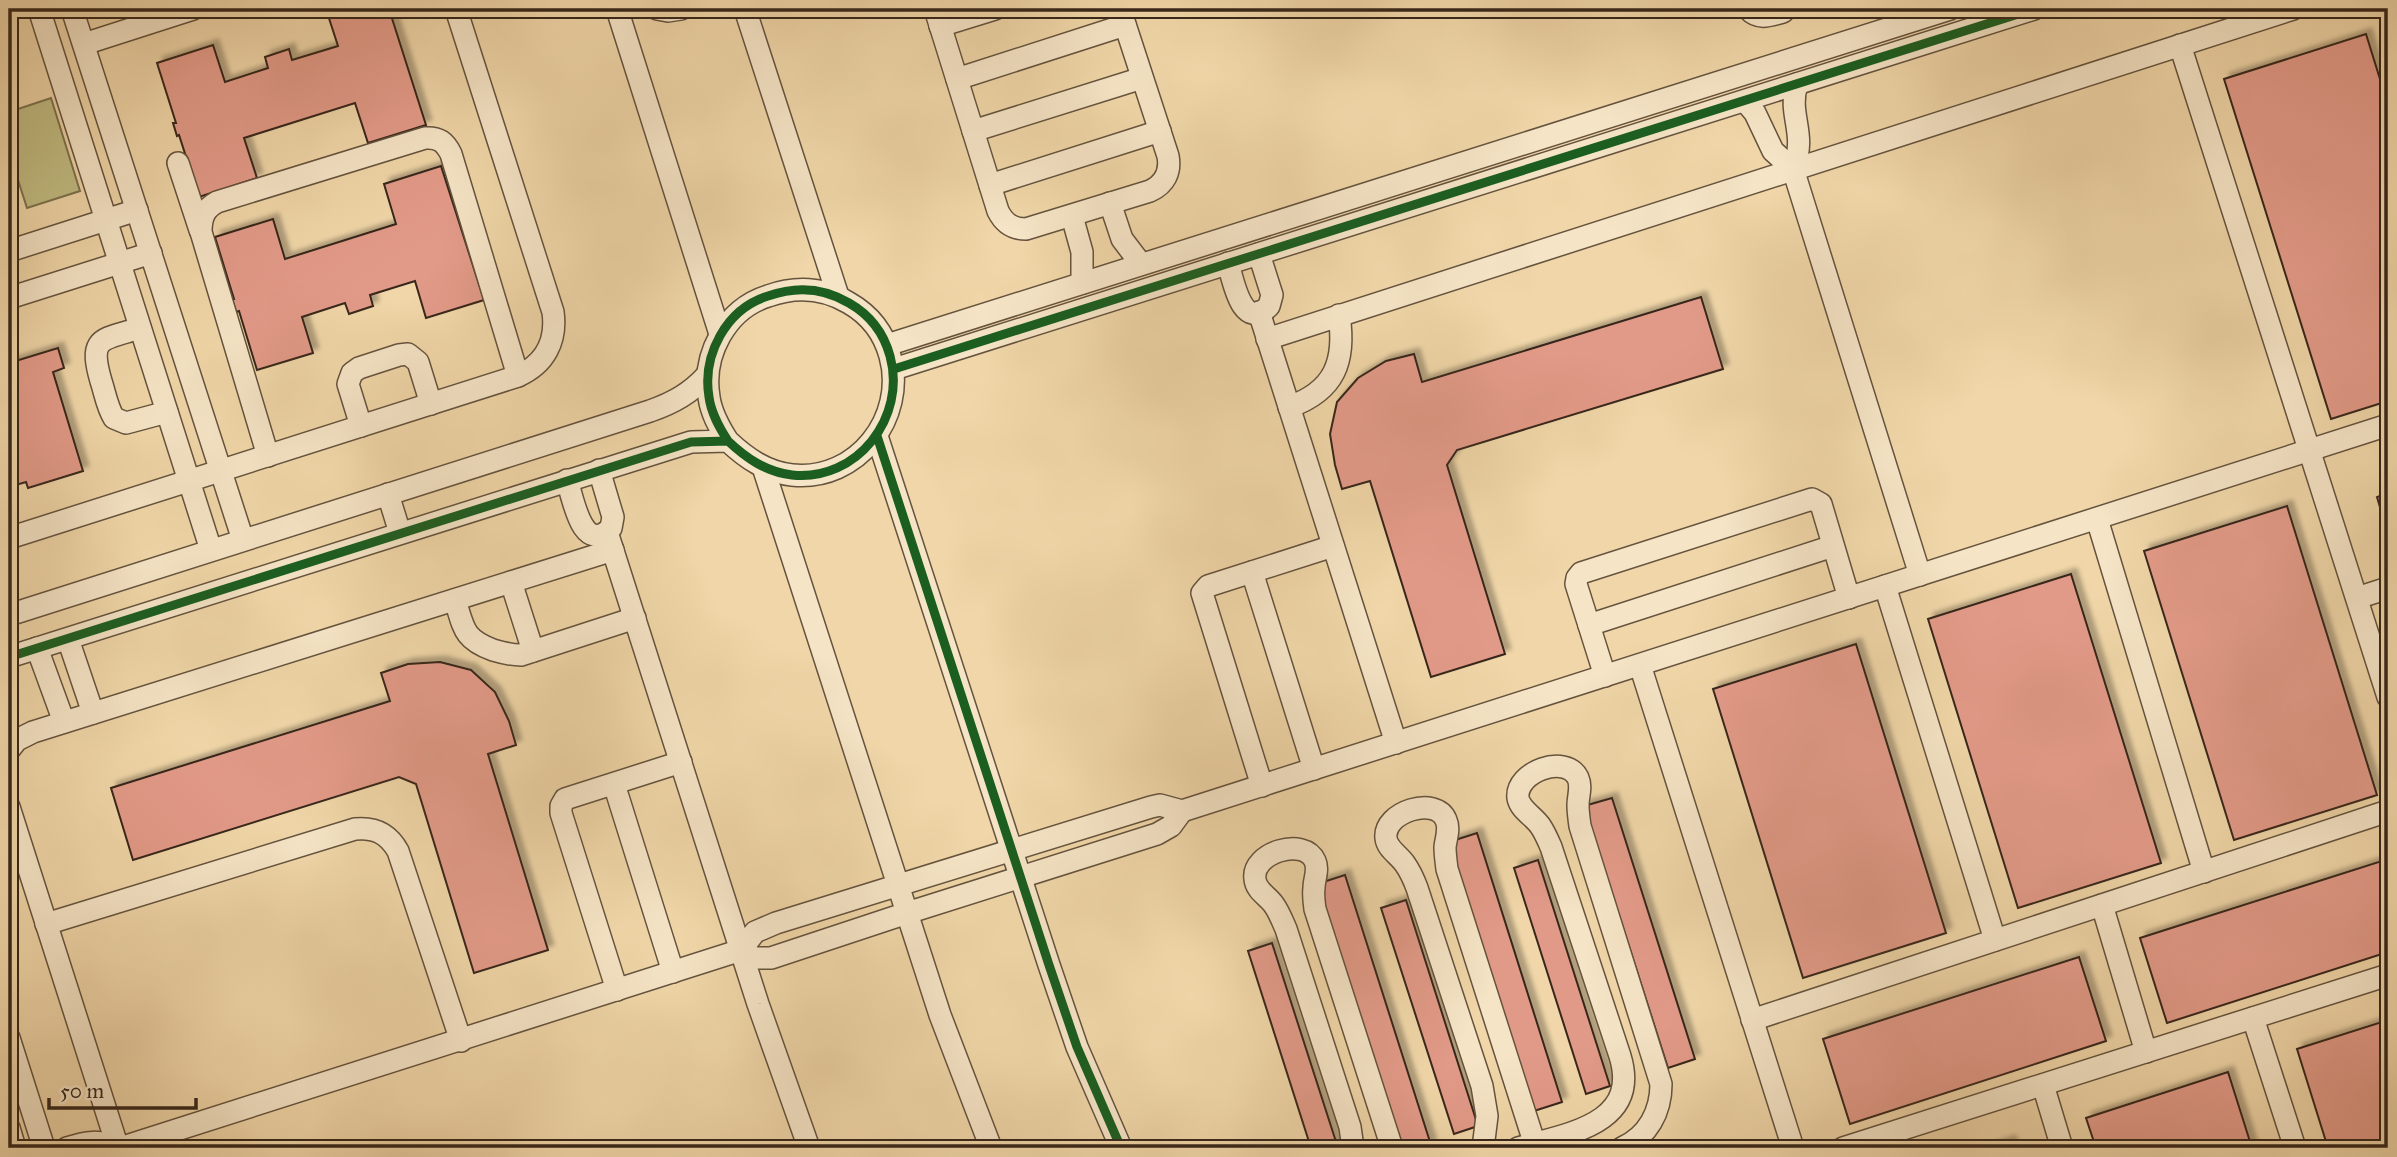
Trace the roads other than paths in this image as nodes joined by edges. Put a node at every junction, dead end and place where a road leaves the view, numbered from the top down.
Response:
1 (39, 9) edge
2 (72, 9) edge
3 (192, 9) edge
4 (456, 9) edge
5 (617, 9) edge
6 (657, 9) edge
7 (681, 9) edge
8 (745, 9) edge
9 (995, 9) edge
10 (1748, 9) edge
11 (1950, 9) edge
12 (2034, 9) edge
13 (2293, 9) edge
14 (170, 12) edge
15 (1783, 12) dead end
16 (1123, 17) edge
17 (937, 18) edge
18 (83, 44) junction
19 (2180, 45) junction
20 (1142, 78) junction
21 (957, 79) junction
22 (1797, 84) junction
23 (1745, 101) junction
24 (973, 131) junction
25 (1160, 131) junction
26 (178, 163) dead end
27 (1793, 169) junction
28 (990, 185) junction
29 (1110, 203) junction
30 (137, 210) junction
31 (1072, 216) junction
32 (106, 220) junction
33 (201, 232) junction
34 (9, 251) edge
35 (150, 253) junction
36 (1259, 254) junction
37 (120, 262) junction
38 (1228, 263) junction
39 (1141, 264) junction
40 (1082, 283) junction
41 (838, 296) junction
42 (9, 298) edge
43 (1259, 312) junction
44 (1339, 315) junction
45 (140, 328) junction
46 (720, 334) junction
47 (1267, 338) junction
48 (887, 345) junction
49 (894, 369) junction
50 (707, 375) junction
51 (518, 376) junction
52 (431, 404) junction
53 (1289, 407) junction
54 (167, 412) junction
55 (2388, 425) edge
56 (361, 426) junction
57 (877, 436) junction
58 (728, 441) junction
59 (2309, 450) junction
60 (268, 456) junction
61 (763, 467) junction
62 (598, 470) junction
63 (220, 471) junction
64 (567, 480) junction
65 (189, 481) junction
66 (387, 494) junction
67 (2097, 519) junction
68 (400, 533) junction
69 (9, 538) edge
70 (243, 540) junction
71 (610, 541) junction
72 (1333, 546) junction
73 (1833, 546) junction
74 (211, 550) junction
75 (1251, 572) junction
76 (1920, 575) junction
77 (511, 582) junction
78 (1885, 586) junction
79 (2388, 588) edge
80 (1849, 597) junction
81 (2357, 598) junction
82 (455, 600) junction
83 (9, 615) edge
84 (635, 618) junction
85 (1589, 625) junction
86 (68, 639) junction
87 (37, 648) junction
88 (533, 651) junction
89 (9, 657) edge
90 (1640, 665) junction
91 (1605, 676) junction
92 (2388, 697) edge
93 (93, 713) junction
94 (64, 722) junction
95 (1396, 743) junction
96 (9, 750) edge
97 (681, 762) junction
98 (1314, 769) junction
99 (614, 784) junction
100 (1262, 786) junction
101 (9, 807) edge
102 (1182, 811) junction
103 (2388, 811) edge
104 (1011, 852) junction
105 (2204, 872) junction
106 (1019, 877) junction
107 (899, 887) junction
108 (2102, 905) junction
109 (907, 913) junction
110 (46, 924) junction
111 (1995, 940) junction
112 (741, 950) junction
113 (673, 972) junction
114 (2388, 975) edge
115 (617, 990) junction
116 (2253, 1018) junction
117 (1752, 1020) junction
118 (9, 1038) edge
119 (461, 1041) junction
120 (2146, 1052) junction
121 (2043, 1085) junction
122 (9, 1128) edge
123 (1530, 1146) edge
124 (15, 1148) edge
125 (44, 1148) edge
126 (67, 1148) edge
127 (119, 1148) edge
128 (809, 1148) edge
129 (991, 1148) edge
130 (1121, 1148) edge
131 (1353, 1148) edge
132 (1392, 1148) edge
133 (1483, 1148) edge
134 (1622, 1148) edge
135 (1793, 1148) edge
136 (1843, 1148) edge
137 (2062, 1148) edge
138 (2294, 1148) edge

1 - 32 street
2 - 18 street
3 - 14 street
4 - 51 street
5 - 46 street
6 - 7 street
8 - 41 street
9 - 17 street
10 - 15 street
11 - 39 street
12 - 22 street
13 - 19 street
14 - 18 street
16 - 20 street
16 - 21 street
17 - 21 street
18 - 30 street
19 - 27 street
19 - 59 street
20 - 24 street
20 - 25 street
21 - 24 street
22 - 23 street
22 - 27 street
23 - 27 street
23 - 36 street
24 - 28 street
25 - 28 street
25 - 29 street
26 - 33 street
27 - 44 street
27 - 76 street
28 - 31 street
29 - 31 street
29 - 39 street
30 - 32 street
30 - 35 street
31 - 40 street
32 - 34 street
32 - 37 street
33 - 51 street
33 - 60 street
35 - 37 street
35 - 63 street
36 - 38 street
36 - 43 street
37 - 42 street
37 - 45 street
38 - 43 street
38 - 49 street
39 - 40 street
40 - 48 street
41 - 46 street
41 - 48 street
43 - 47 street
44 - 47 street
44 - 53 street
45 - 54 street
45 - 54 street
46 - 50 street
47 - 53 street
48 - 49 street
49 - 57 street
50 - 58 street
50 - 66 street
51 - 52 street
52 - 56 street
52 - 56 street
53 - 72 street
54 - 65 street
55 - 59 street
56 - 60 street
57 - 61 street
57 - 104 street
58 - 61 street
58 - 62 street
59 - 67 street
59 - 81 street
60 - 63 street
61 - 107 street
62 - 64 street
62 - 71 street
63 - 65 street
63 - 70 street
64 - 68 street
64 - 71 street
65 - 69 street
65 - 74 street
66 - 68 street
66 - 70 street
67 - 76 street
67 - 105 street
68 - 86 street
70 - 74 street
71 - 77 street
71 - 84 street
72 - 75 street
72 - 95 street
73 - 80 street
73 - 85 street
73 - 85 street
74 - 83 street
75 - 98 street
75 - 100 street
76 - 78 street
77 - 82 street
77 - 88 street
78 - 80 street
78 - 111 street
79 - 81 street
80 - 90 street
81 - 92 street
82 - 88 street
82 - 93 street
84 - 88 street
84 - 97 street
85 - 91 street
86 - 87 street
86 - 93 street
87 - 89 street
87 - 94 street
90 - 91 street
90 - 117 street
91 - 95 street
93 - 94 street
94 - 96 street
95 - 98 street
97 - 99 street
97 - 112 street
98 - 100 street
99 - 113 street
99 - 115 street
100 - 102 street
101 - 110 street
102 - 104 street
102 - 106 street
103 - 105 street
104 - 106 street
104 - 107 street
105 - 108 street
106 - 109 street
106 - 130 street
107 - 109 street
107 - 112 street
108 - 111 street
108 - 120 street
109 - 112 street
109 - 129 street
110 - 119 street
110 - 127 street
111 - 117 street
112 - 113 street
112 - 128 street
113 - 115 street
114 - 116 street
115 - 119 street
116 - 120 street
116 - 138 street
117 - 135 street
118 - 125 street
119 - 127 street
120 - 121 street
121 - 136 street
121 - 137 street
122 - 124 street
123 - 133 street
123 - 134 street
126 - 127 street
131 - 132 street

